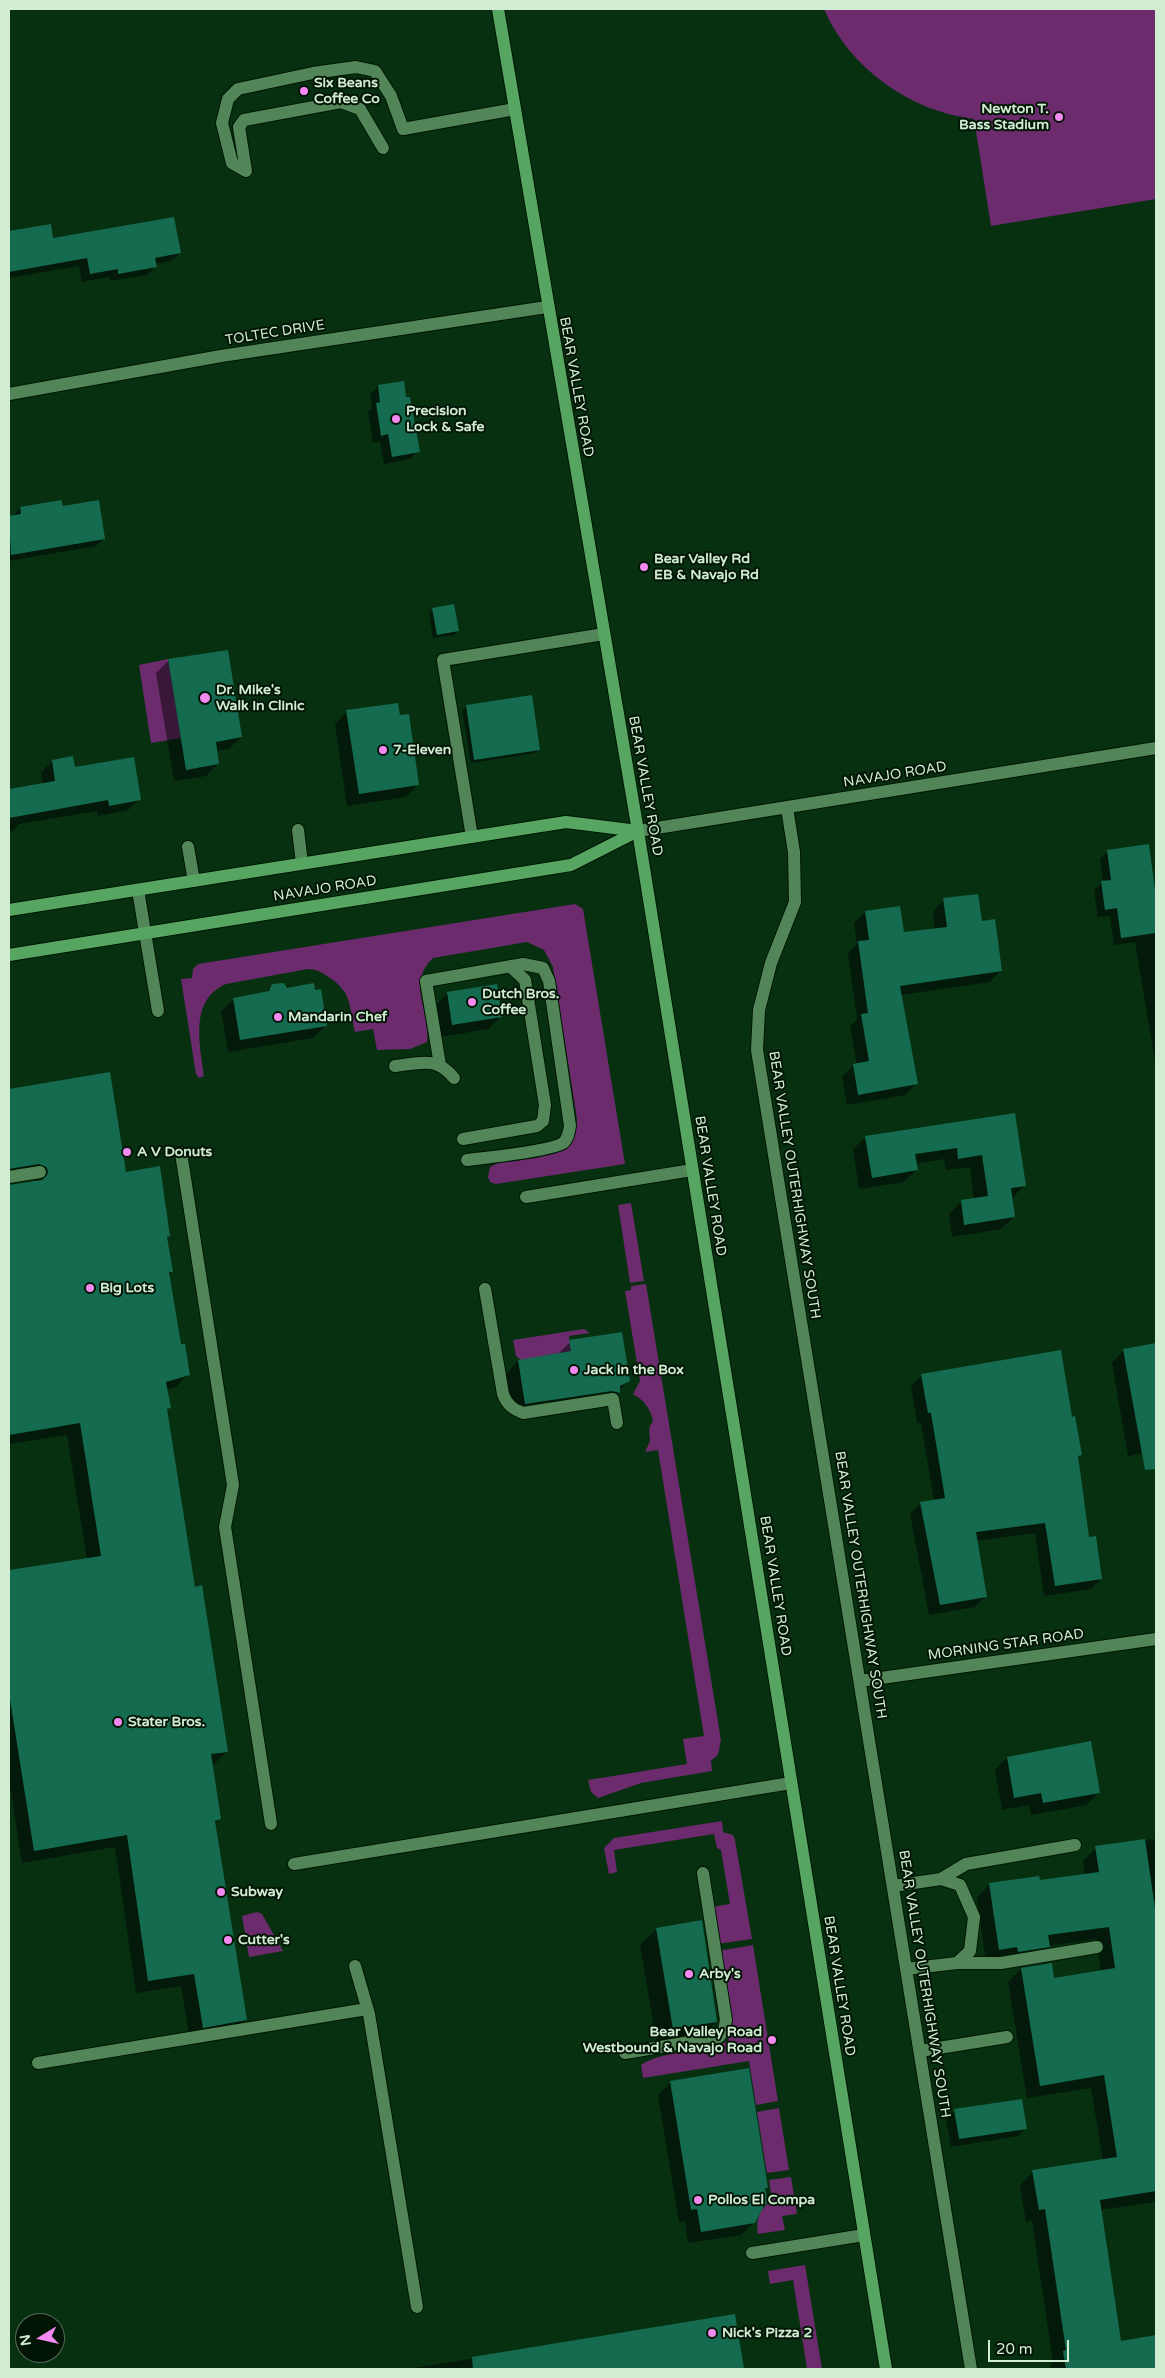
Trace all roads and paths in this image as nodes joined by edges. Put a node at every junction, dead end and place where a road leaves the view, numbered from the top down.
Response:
1 (498, 9) edge
2 (515, 109) junction
3 (383, 148) dead end
4 (548, 307) junction
5 (9, 394) edge
6 (604, 634) junction
7 (1156, 748) edge
8 (787, 808) junction
9 (298, 830) dead end
10 (638, 831) junction
11 (472, 837) junction
12 (188, 847) dead end
13 (302, 863) junction
14 (194, 881) junction
15 (138, 890) junction
16 (9, 910) edge
17 (146, 933) junction
18 (9, 954) edge
19 (510, 966) junction
20 (158, 1012) dead end
21 (440, 1065) junction
22 (395, 1066) dead end
23 (454, 1078) dead end
24 (463, 1139) dead end
25 (181, 1153) dead end
26 (466, 1160) dead end
27 (692, 1170) junction
28 (40, 1172) dead end
29 (9, 1177) edge
30 (526, 1198) dead end
31 (485, 1289) dead end
32 (617, 1423) dead end
33 (1156, 1639) edge
34 (860, 1682) junction
35 (791, 1783) junction
36 (271, 1824) dead end
37 (1075, 1845) dead end
38 (294, 1864) dead end
39 (703, 1873) dead end
40 (941, 1879) junction
41 (893, 1886) junction
42 (1097, 1947) dead end
43 (957, 1963) junction
44 (355, 1966) dead end
45 (906, 1970) junction
46 (367, 2010) junction
47 (1007, 2037) dead end
48 (920, 2051) junction
49 (625, 2053) dead end
50 (38, 2063) dead end
51 (864, 2235) junction
52 (752, 2253) dead end
53 (418, 2306) dead end
54 (886, 2369) edge
55 (971, 2369) edge

1 - 2 main road, BEAR VALLEY ROAD
2 - 3 street
2 - 4 main road, BEAR VALLEY ROAD
4 - 5 street, TOLTEC DRIVE
4 - 6 main road, BEAR VALLEY ROAD
6 - 10 main road, BEAR VALLEY ROAD
6 - 11 street
7 - 8 street, NAVAJO ROAD
8 - 10 street, NAVAJO ROAD
8 - 34 street, BEAR VALLEY OUTERHIGHWAY SOUTH
9 - 13 street
10 - 11 main road, NAVAJO ROAD
10 - 17 main road, NAVAJO ROAD
10 - 27 main road, BEAR VALLEY ROAD
11 - 13 main road, NAVAJO ROAD
12 - 14 street
13 - 14 main road, NAVAJO ROAD
14 - 15 main road, NAVAJO ROAD
15 - 16 main road, NAVAJO ROAD
15 - 17 street
17 - 18 main road, NAVAJO ROAD
17 - 20 street
19 - 21 street
19 - 24 street
19 - 26 street
21 - 22 street
21 - 23 street
25 - 36 street
27 - 30 street
27 - 35 main road, BEAR VALLEY ROAD
28 - 29 street
31 - 32 street
33 - 34 street, MORNING STAR ROAD
34 - 41 street, BEAR VALLEY OUTERHIGHWAY SOUTH
35 - 38 street
35 - 51 main road, BEAR VALLEY ROAD
37 - 40 street
39 - 49 street
40 - 41 street
40 - 43 street
41 - 45 street, BEAR VALLEY OUTERHIGHWAY SOUTH
42 - 43 street
43 - 45 street
44 - 46 street
45 - 48 street, BEAR VALLEY OUTERHIGHWAY SOUTH
46 - 50 street
46 - 53 street
47 - 48 street
48 - 55 street, BEAR VALLEY OUTERHIGHWAY SOUTH
51 - 52 street
51 - 54 main road, BEAR VALLEY ROAD

